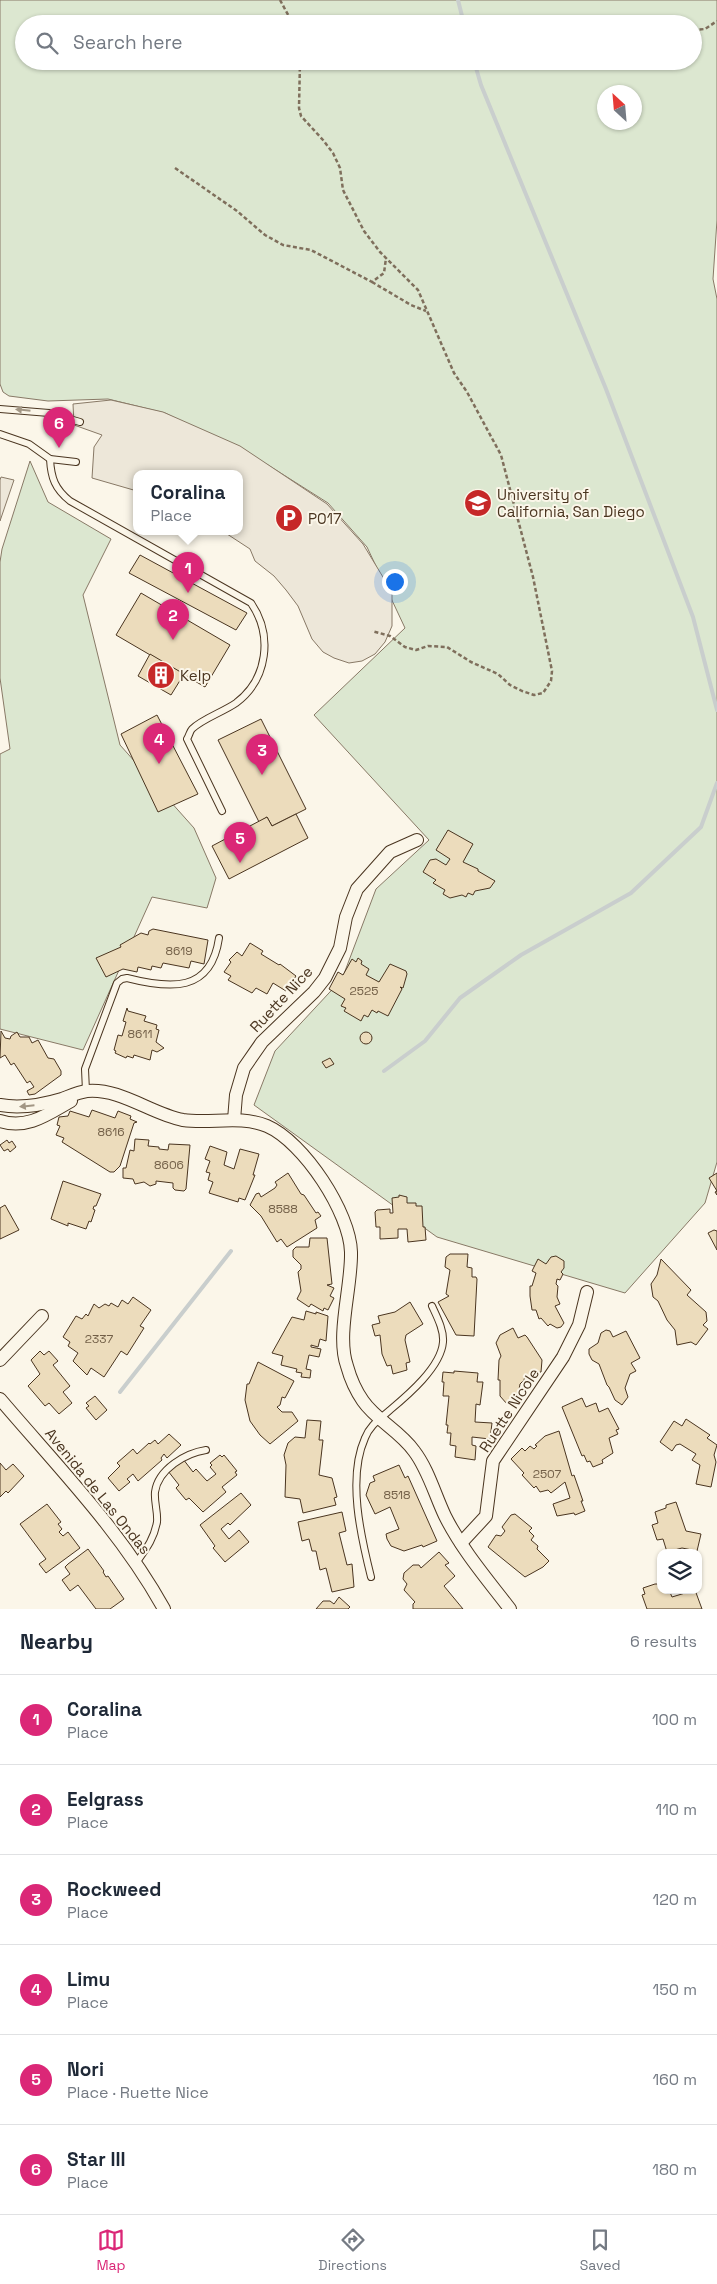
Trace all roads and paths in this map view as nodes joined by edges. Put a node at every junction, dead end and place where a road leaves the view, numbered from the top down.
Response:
1 (280, 0) edge
2 (288, 15) edge
3 (717, 21) edge
4 (702, 29) edge
5 (300, 70) edge
6 (175, 168) dead end
7 (386, 258) junction
8 (372, 282) junction
9 (428, 312) junction
10 (0, 409) edge
11 (80, 422) dead end
12 (0, 434) edge
13 (50, 459) junction
14 (76, 462) dead end
15 (372, 631) dead end
16 (222, 811) dead end
17 (418, 840) dead end
18 (219, 938) dead end
19 (86, 1091) junction
20 (0, 1105) edge
21 (234, 1120) junction
22 (0, 1121) edge
23 (587, 1292) dead end
24 (432, 1306) dead end
25 (42, 1316) dead end
26 (0, 1360) edge
27 (0, 1399) edge
28 (380, 1418) junction
29 (206, 1450) dead end
30 (461, 1543) junction
31 (136, 1562) junction
32 (371, 1577) dead end
33 (164, 1609) edge
34 (510, 1609) edge

1 - 2 path
3 - 4 path
5 - 7 path
6 - 8 path
7 - 8 path
7 - 9 path
8 - 9 path
9 - 15 path
11 -> 10 lane
12 - 13 lane
13 - 14 lane
13 - 16 lane
17 - 21 street, Ruette Nice
18 - 19 lane
19 -> 20 street
19 - 21 street
19 - 22 street
21 - 28 street
23 - 30 street, Ruette Nicole
24 - 28 lane
25 - 26 street
27 - 31 street, Avenida de Las Ondas
28 - 30 street
28 - 32 lane
29 - 31 lane
30 - 34 street
31 - 33 street, Avenida de Las Ondas

